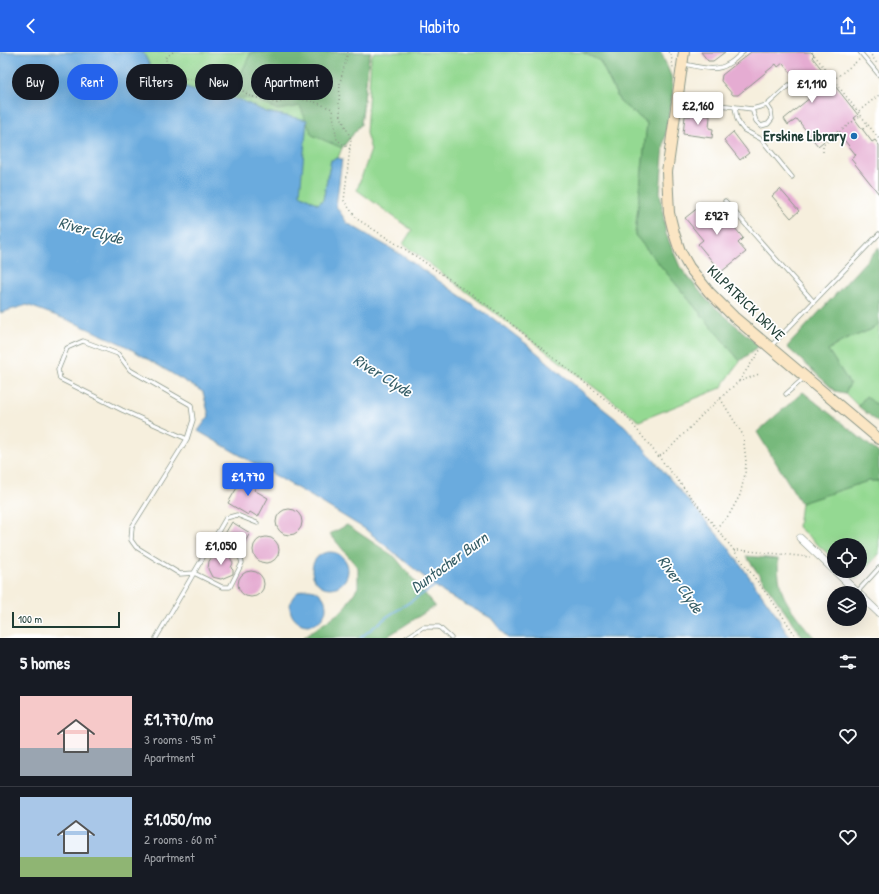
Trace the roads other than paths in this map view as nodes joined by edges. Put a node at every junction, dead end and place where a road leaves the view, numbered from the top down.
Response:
1 (684, 52) edge
2 (743, 52) edge
3 (860, 52) edge
4 (682, 64) junction
5 (879, 75) edge
6 (789, 85) dead end
7 (676, 99) junction
8 (767, 105) junction
9 (735, 107) junction
10 (752, 109) junction
11 (792, 177) dead end
12 (725, 201) dead end
13 (879, 234) edge
14 (813, 302) junction
15 (768, 345) junction
16 (805, 378) junction
17 (786, 394) dead end
18 (187, 439) junction
19 (879, 439) edge
20 (257, 523) dead end
21 (800, 538) dead end
22 (213, 540) junction
23 (827, 564) edge
24 (879, 568) edge
25 (194, 574) junction
26 (842, 578) edge
27 (850, 586) edge
28 (864, 586) edge
29 (867, 602) edge
30 (879, 613) edge
31 (156, 638) edge
32 (406, 638) edge
33 (451, 638) edge

1 - 4 street, KILPATRICK DRIVE
2 - 4 lane
3 - 5 lane
4 - 7 street, KILPATRICK DRIVE
6 - 8 lane
7 - 9 lane
7 - 15 street, KILPATRICK DRIVE
8 - 10 lane
8 - 10 lane
9 - 10 lane
9 - 11 lane
12 - 14 lane
13 - 14 lane
14 - 15 lane
15 - 16 street, KILPATRICK DRIVE
16 - 17 lane
16 - 19 street, KILPATRICK DRIVE
18 - 18 lane
18 - 25 lane
20 - 22 lane
21 - 23 street
22 - 25 lane
22 - 25 lane
24 - 28 lane
25 - 31 lane
26 - 27 street
29 - 30 street
32 - 33 lane

